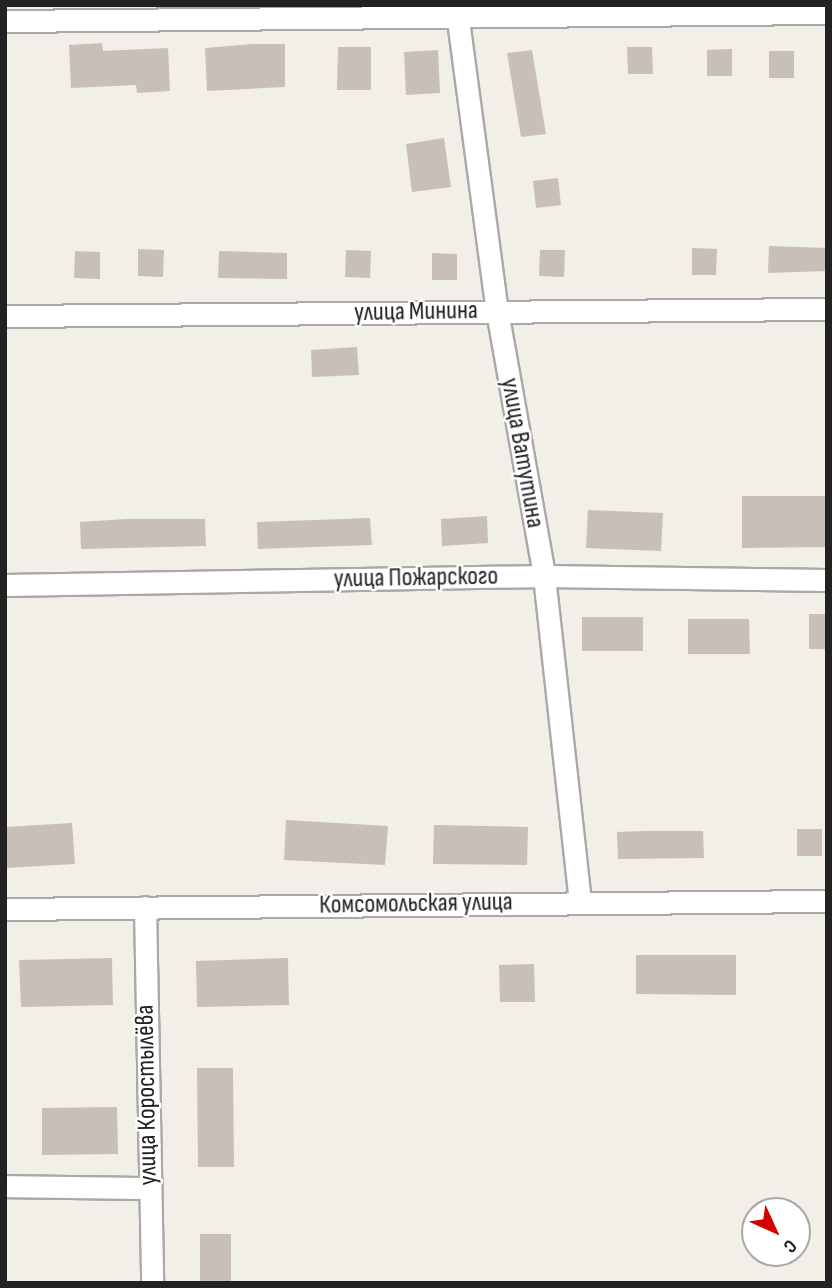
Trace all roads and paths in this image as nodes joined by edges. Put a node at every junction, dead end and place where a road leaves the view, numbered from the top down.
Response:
1 (456, 11) edge
2 (827, 13) edge
3 (5, 21) edge
4 (827, 309) edge
5 (497, 311) junction
6 (5, 316) edge
7 (544, 576) junction
8 (827, 580) edge
9 (5, 585) edge
10 (827, 901) edge
11 (580, 902) junction
12 (145, 907) junction
13 (5, 909) edge
14 (5, 1186) edge
15 (148, 1188) junction
16 (152, 1283) edge

1 - 2 street
1 - 3 street
1 - 5 street, улица Ватутина
4 - 5 street, улица Минина
5 - 6 street, улица Минина
5 - 7 street, улица Ватутина
7 - 8 street, улица Пожарского
7 - 9 street, улица Пожарского
7 - 11 street, улица Ватутина
10 - 11 street, Комсомольская улица
11 - 12 street, Комсомольская улица
12 - 13 street, Комсомольская улица
12 - 15 street, улица Коростылёва
14 - 15 street
15 - 16 street, улица Коростылёва

